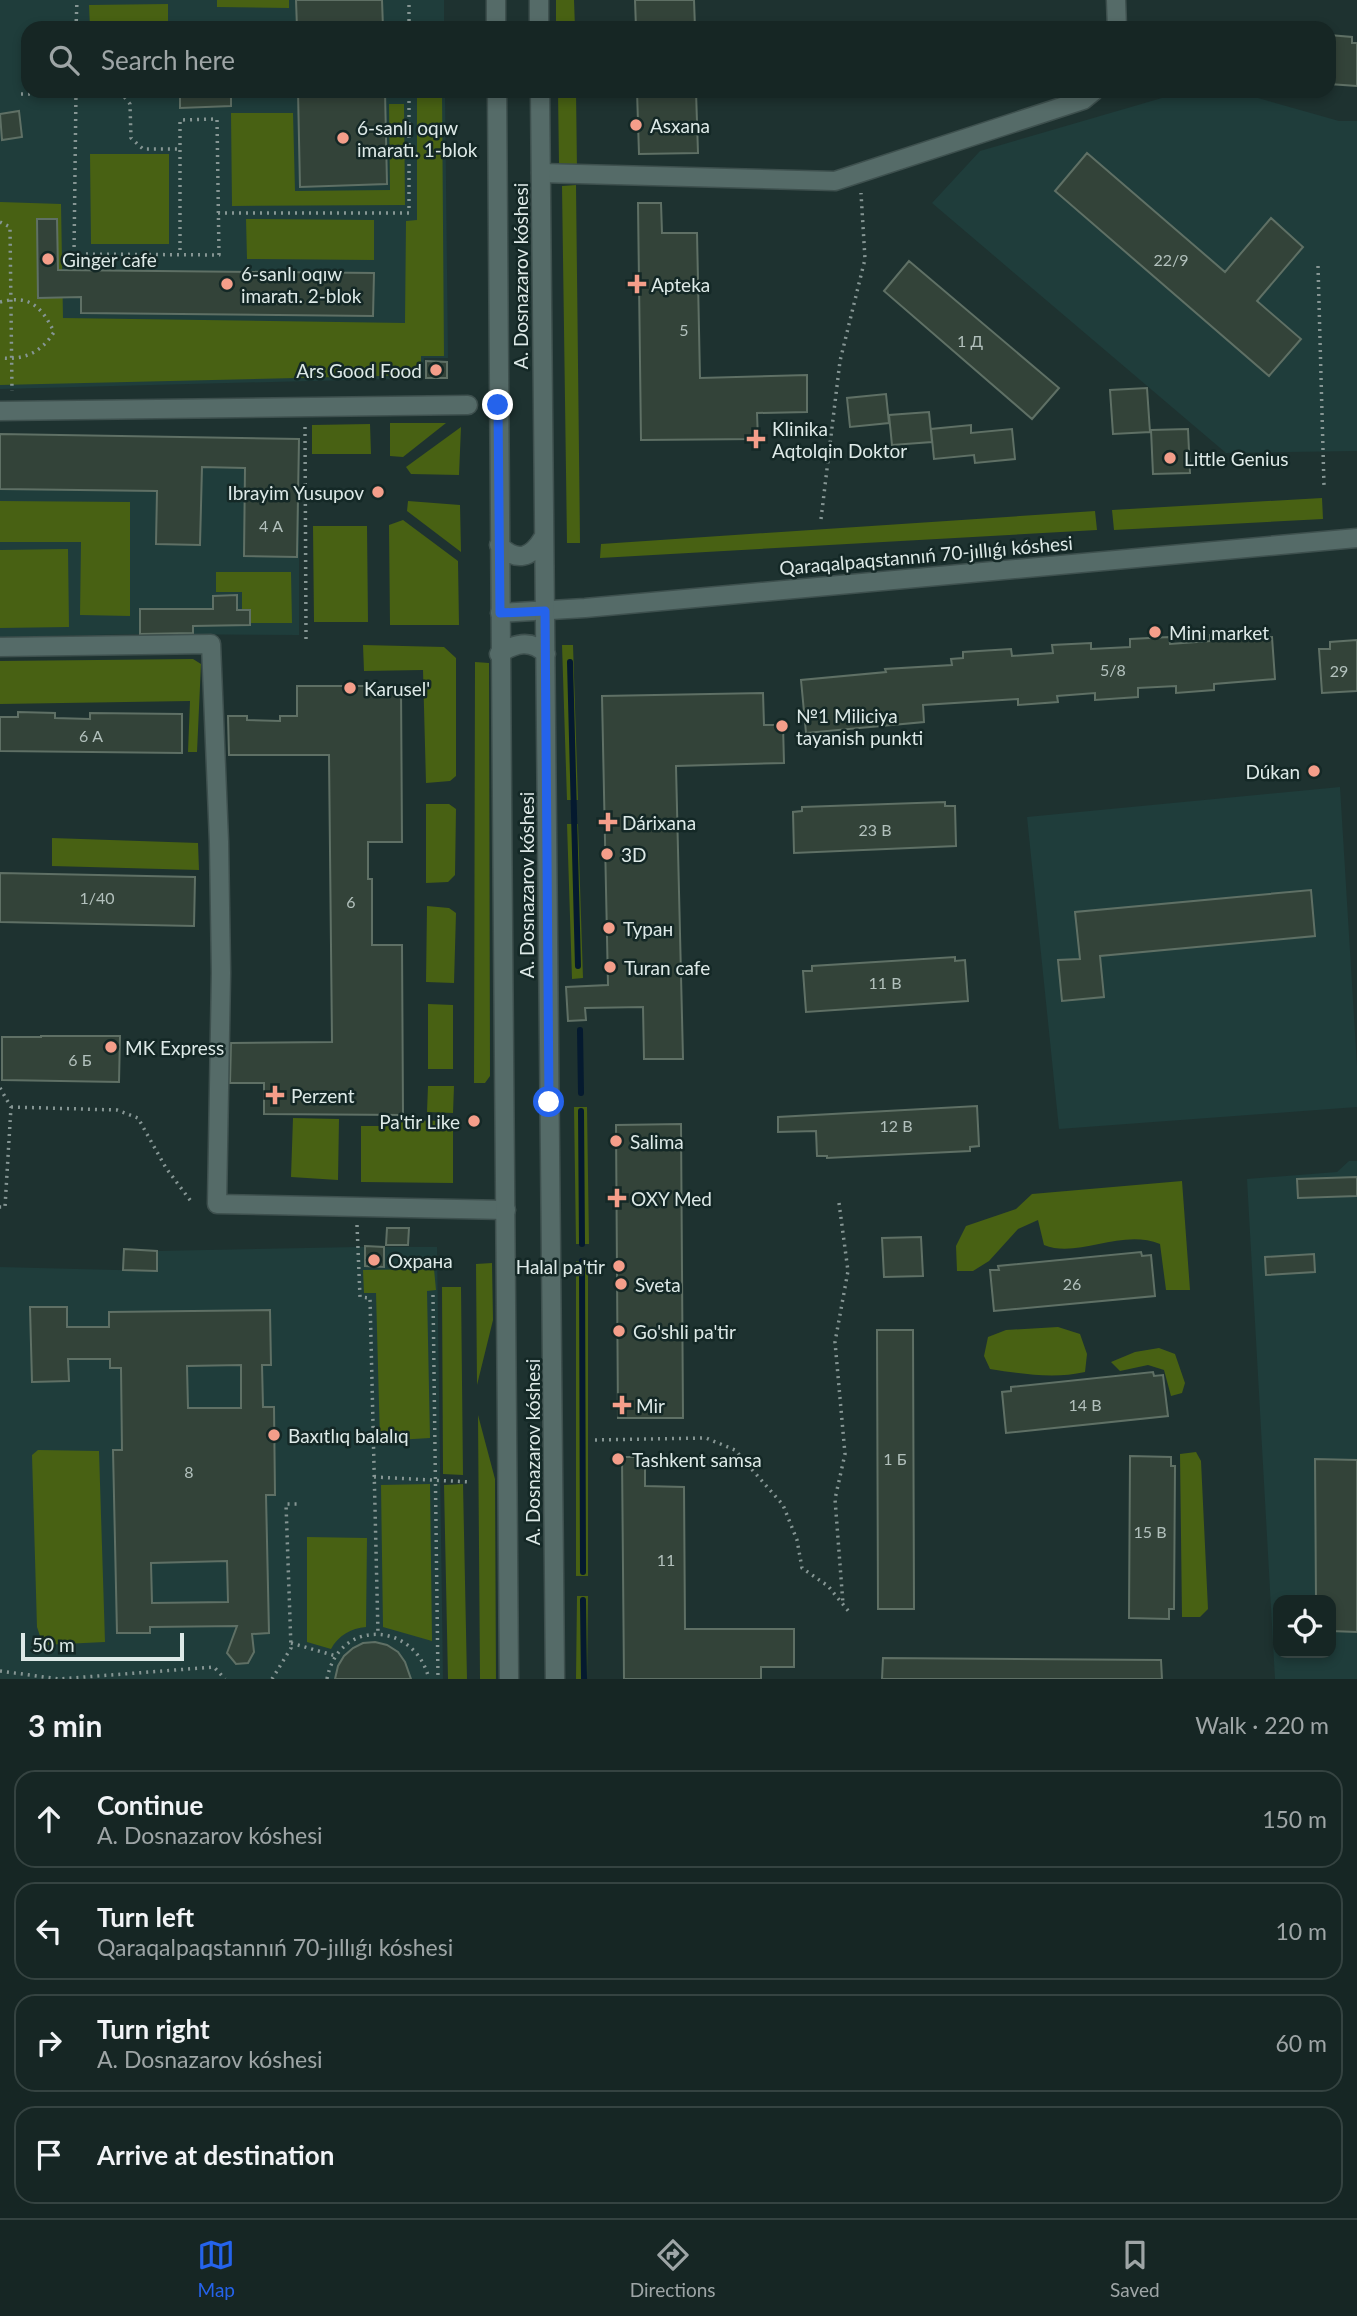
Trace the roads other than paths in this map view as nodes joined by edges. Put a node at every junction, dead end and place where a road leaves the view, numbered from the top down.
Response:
1 (496, 0) edge
2 (538, 0) edge
3 (1116, 0) edge
4 (496, 21) edge
5 (539, 21) edge
6 (1117, 21) edge
7 (497, 98) edge
8 (540, 98) edge
9 (1085, 98) edge
10 (541, 173) junction
11 (468, 405) dead end
12 (6, 411) edge
13 (543, 538) junction
14 (1357, 538) edge
15 (499, 545) junction
16 (545, 611) junction
17 (500, 613) junction
18 (0, 646) edge
19 (499, 654) junction
20 (546, 654) junction
21 (506, 1210) junction
22 (509, 1679) edge
23 (555, 1679) edge

1 - 4 main road
2 - 5 main road
3 - 6 main road
7 - 15 main road, A. Dosnazarov kóshesi
8 - 10 main road, A. Dosnazarov kóshesi
9 - 10 main road
10 - 13 main road, A. Dosnazarov kóshesi
11 - 12 main road
13 - 15 main road
13 - 16 main road, A. Dosnazarov kóshesi
14 - 16 main road, Qaraqalpaqstannıń 70-jıllıǵı kóshesi
15 - 17 main road, A. Dosnazarov kóshesi
16 - 17 main road, Qaraqalpaqstannıń 70-jıllıǵı kóshesi
16 - 20 main road, A. Dosnazarov kóshesi
17 - 19 main road, A. Dosnazarov kóshesi
18 - 21 main road
19 - 20 main road
19 - 21 main road, A. Dosnazarov kóshesi
20 - 23 main road, A. Dosnazarov kóshesi
21 - 22 main road, A. Dosnazarov kóshesi

